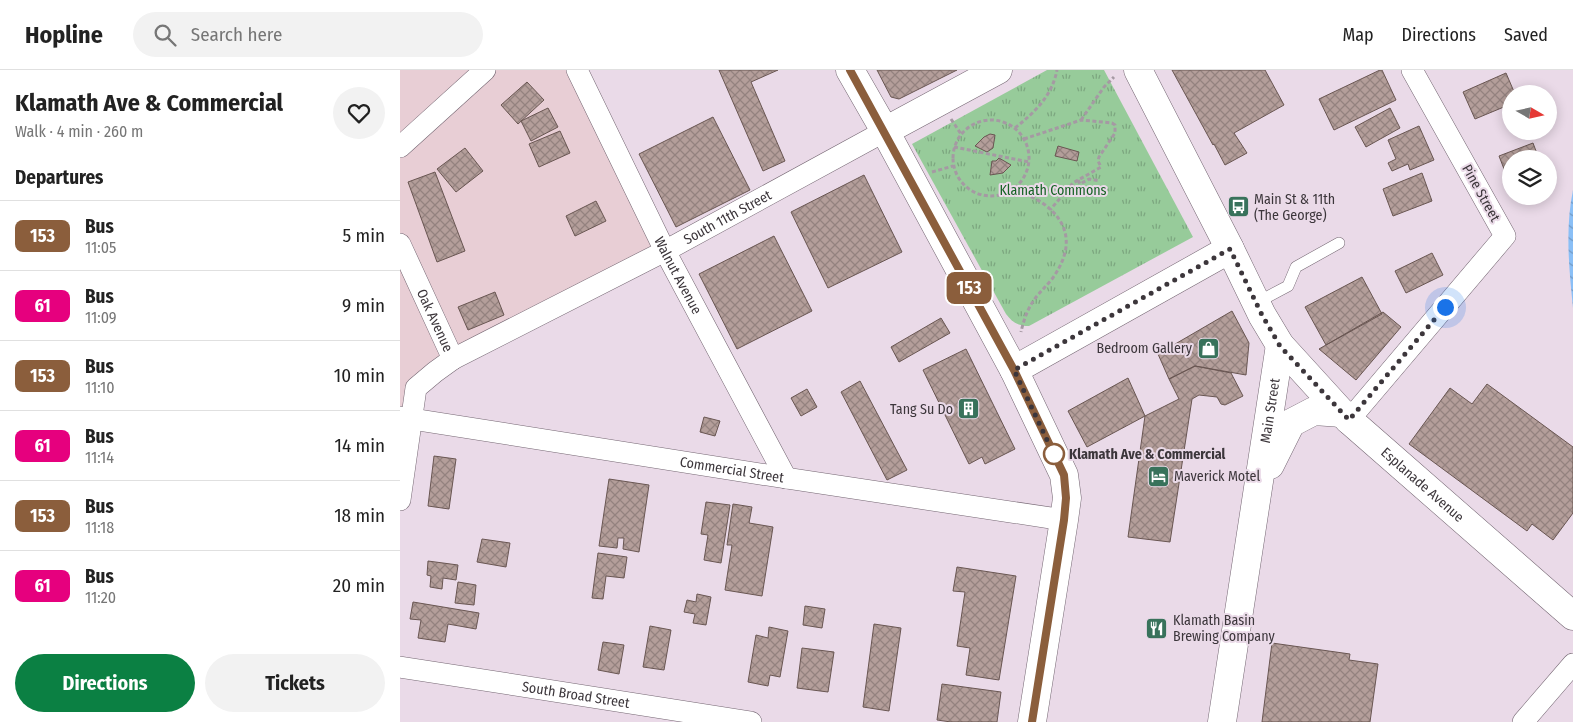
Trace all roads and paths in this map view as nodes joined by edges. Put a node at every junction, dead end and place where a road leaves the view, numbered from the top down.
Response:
1 (485, 70) edge
2 (577, 70) edge
3 (850, 70) edge
4 (998, 70) edge
5 (1057, 70) edge
6 (1412, 70) edge
7 (1126, 74) edge
8 (951, 119) dead end
9 (1081, 120) junction
10 (1015, 128) junction
11 (885, 131) junction
12 (961, 134) junction
13 (1024, 139) junction
14 (400, 147) edge
15 (954, 147) junction
16 (1029, 162) junction
17 (953, 166) junction
18 (927, 173) dead end
19 (1078, 180) junction
20 (1100, 181) dead end
21 (1013, 189) junction
22 (1050, 210) junction
23 (1338, 243) dead end
24 (400, 244) edge
25 (1230, 249) junction
26 (665, 251) junction
27 (1256, 303) junction
28 (1021, 332) dead end
29 (1280, 346) junction
30 (453, 359) junction
31 (1014, 370) junction
32 (1346, 417) junction
33 (406, 418) edge
34 (786, 478) junction
35 (1258, 490) junction
36 (400, 500) edge
37 (1064, 520) junction
38 (1573, 616) edge
39 (1573, 664) edge
40 (400, 667) edge
41 (751, 722) edge
42 (1032, 722) edge
43 (1222, 722) edge
44 (1523, 722) edge

1 - 14 street
2 - 26 street, Walnut Avenue
3 - 11 street
4 - 11 street, South 11th Street
5 - 10 path
6 - 32 street, Pine Street
7 - 9 path
7 - 25 street
8 - 12 path
9 - 13 path
9 - 19 path
10 - 12 path
10 - 13 path
11 - 26 street, South 11th Street
11 - 31 street
12 - 15 path
13 - 16 path
15 - 16 path
15 - 17 path
16 - 21 path
17 - 18 path
17 - 21 path
19 - 20 path
19 - 22 path
21 - 22 path
22 - 28 path
23 - 27 lane
24 - 30 street, Oak Avenue
25 - 27 street
25 - 31 street
26 - 30 street, South 11th Street
26 - 34 street, Walnut Avenue
27 - 29 street
29 - 32 street, Esplanade Avenue
29 - 35 street, Main Street
30 - 33 street, Oak Avenue
31 - 37 street
32 - 35 street
32 - 38 street, Esplanade Avenue
33 - 34 street, Commercial Street
33 - 36 street, Oak Avenue
34 - 37 street, Commercial Street
35 - 43 street, Main Street
37 - 42 street
39 - 44 street
40 - 41 street, South Broad Street

